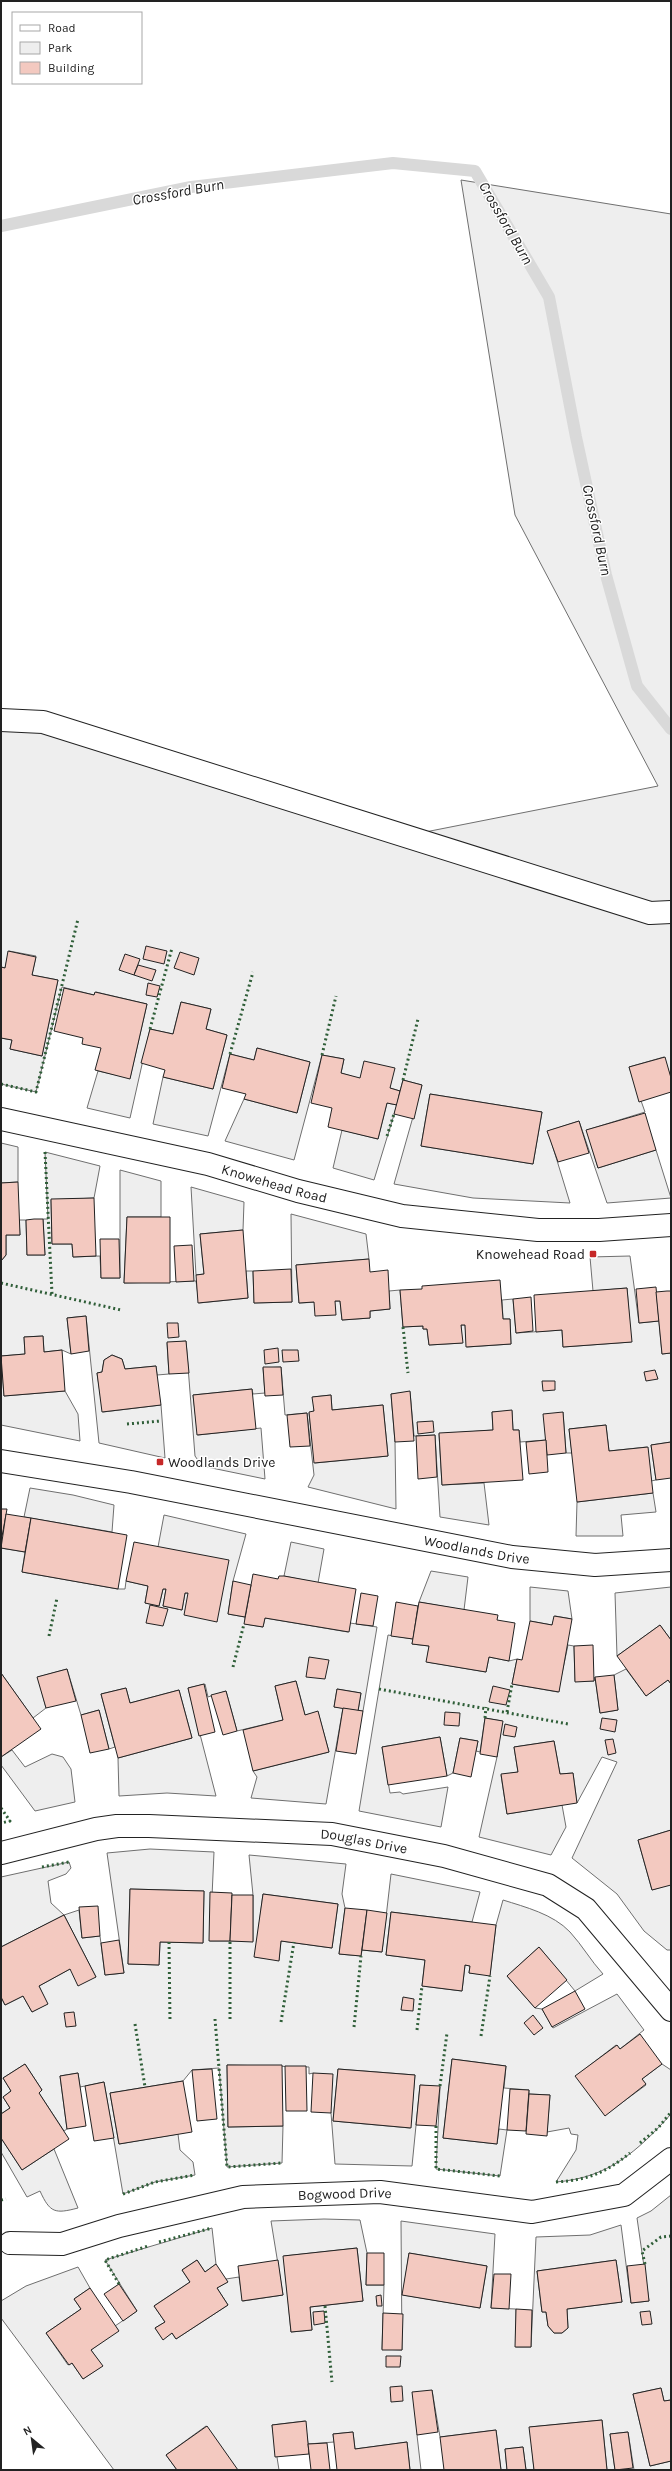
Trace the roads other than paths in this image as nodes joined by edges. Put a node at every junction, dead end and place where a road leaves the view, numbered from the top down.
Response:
1 (1, 720) edge
2 (671, 912) edge
3 (1, 1119) edge
4 (671, 1225) edge
5 (1, 1461) edge
6 (671, 1560) edge
7 (1, 1853) edge
8 (670, 2008) edge
9 (671, 2159) edge
10 (10, 2243) dead end

1 - 2 street
3 - 4 street, Knowehead Road
5 - 6 street, Woodlands Drive
7 - 8 street, Douglas Drive
9 - 10 street, Bogwood Drive

